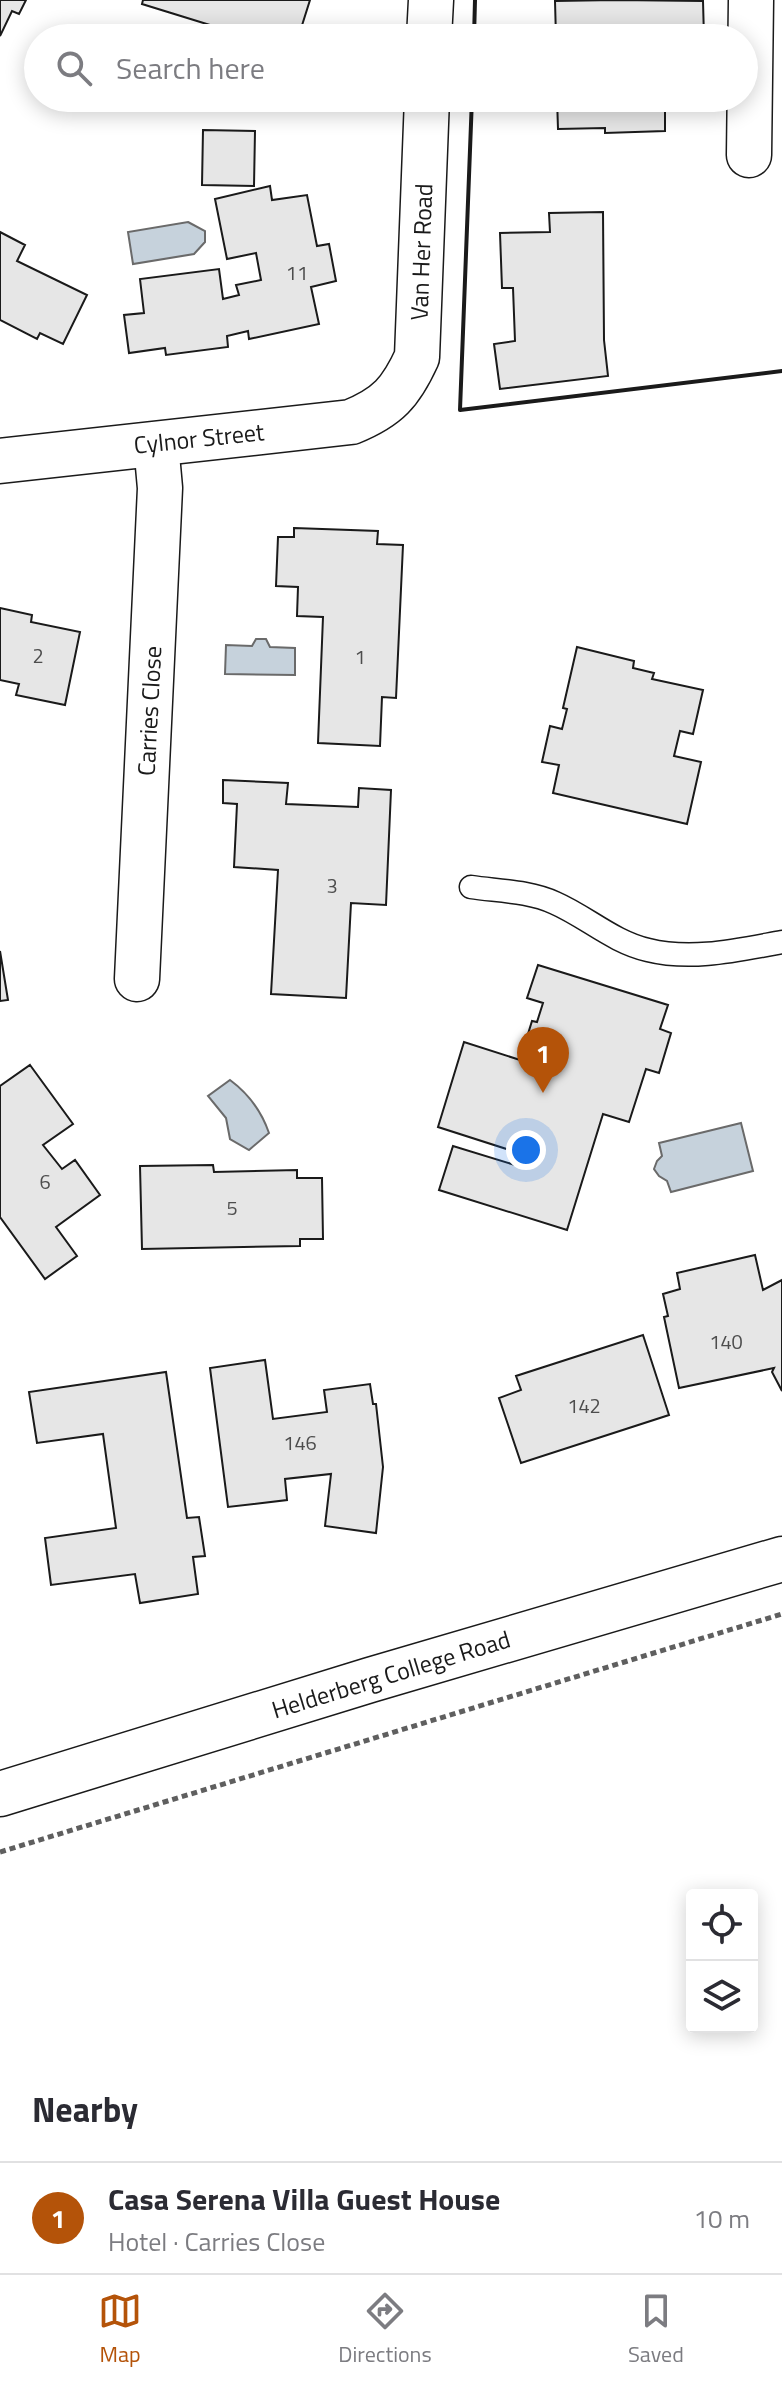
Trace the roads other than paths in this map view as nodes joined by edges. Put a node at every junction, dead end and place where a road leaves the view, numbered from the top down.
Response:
1 (431, 0) edge
2 (751, 0) edge
3 (430, 24) edge
4 (751, 24) edge
5 (426, 112) edge
6 (750, 112) edge
7 (749, 155) dead end
8 (392, 399) joint
9 (156, 444) junction
10 (0, 461) edge
11 (471, 887) dead end
12 (782, 942) edge
13 (137, 979) dead end
14 (782, 1559) edge
15 (0, 1794) edge

1 - 3 street
2 - 4 street
5 - 8 street, Van Her Road
6 - 7 street
8 - 9 street, Cylnor Street
9 - 10 street, Cylnor Street
9 - 13 street, Carries Close
11 - 12 lane
14 - 15 street, Helderberg College Road

